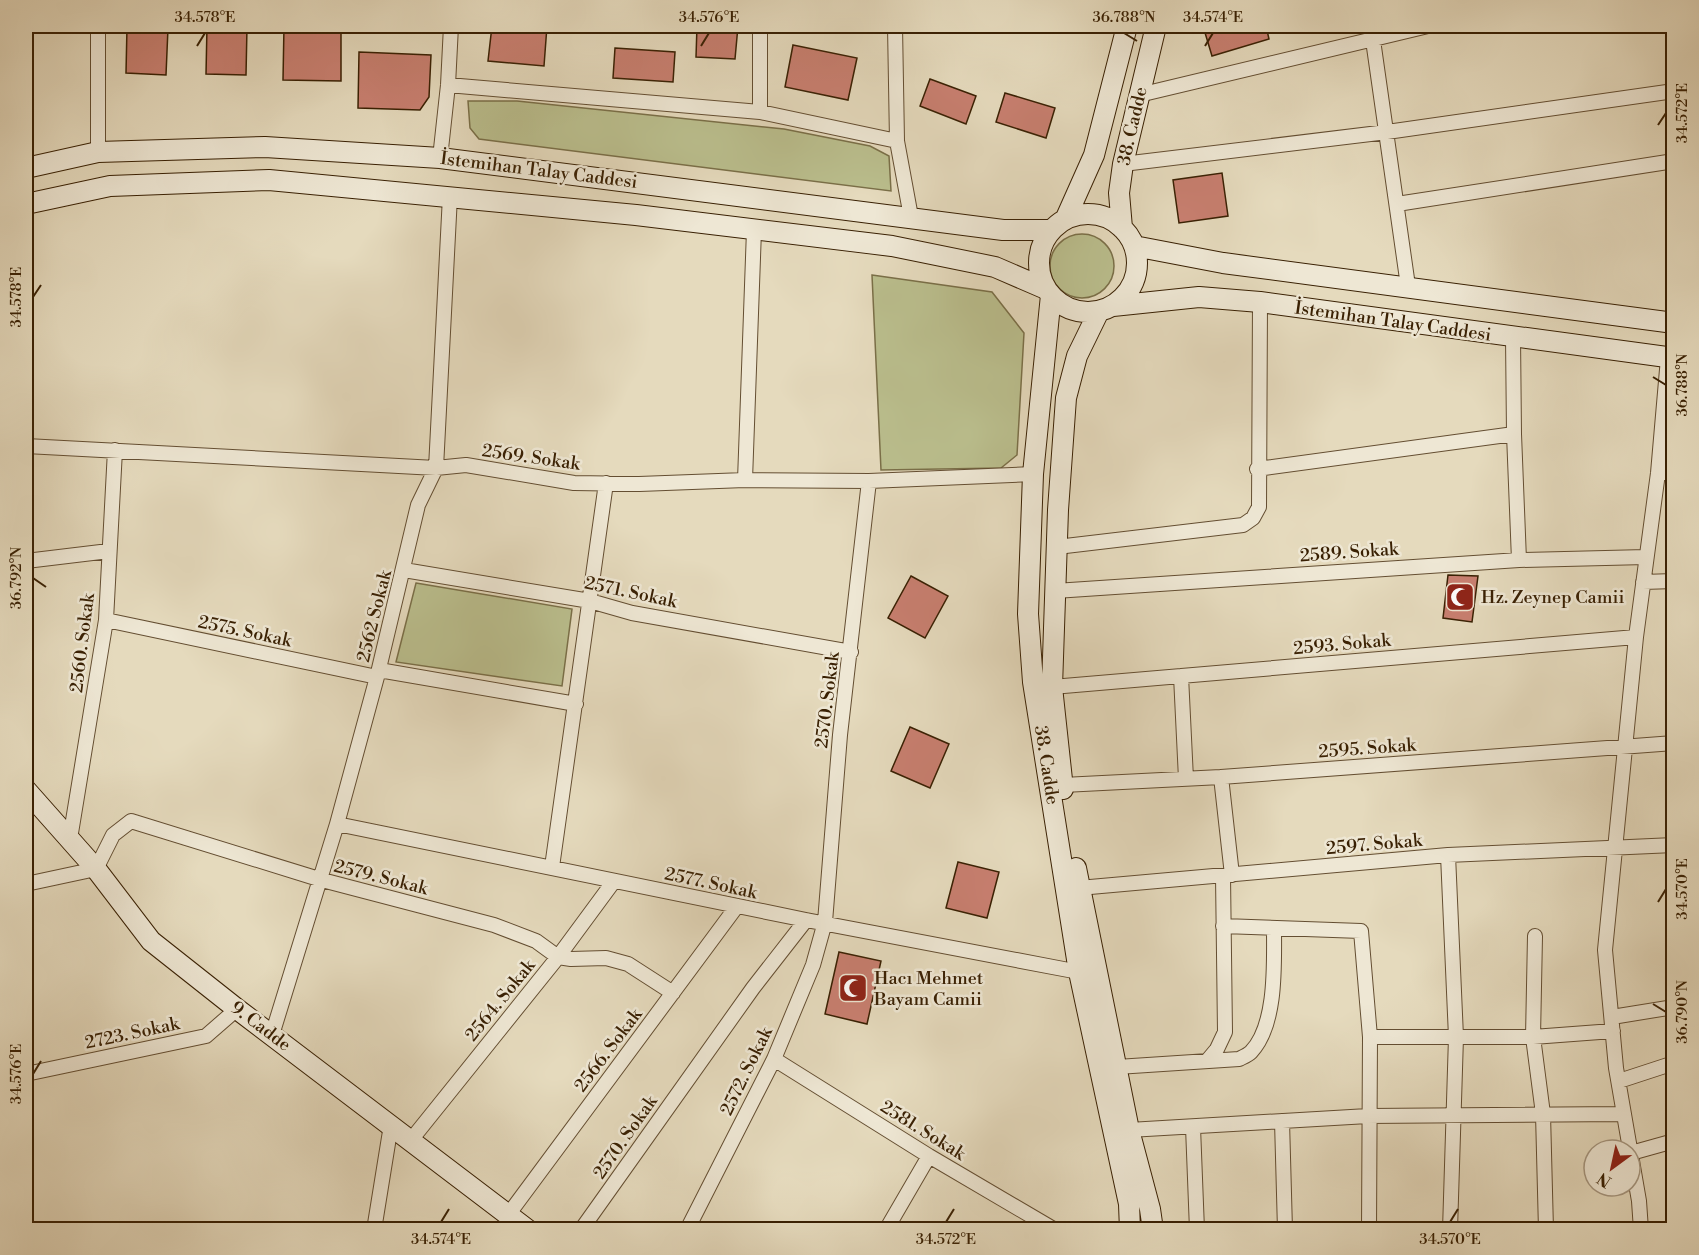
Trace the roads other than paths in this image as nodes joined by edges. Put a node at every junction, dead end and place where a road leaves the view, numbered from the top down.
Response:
1 (98, 26) edge
2 (451, 26) edge
3 (760, 26) edge
4 (895, 26) edge
5 (1127, 26) edge
6 (1156, 26) edge
7 (1428, 26) edge
8 (1372, 32) edge
9 (448, 85) junction
10 (1674, 91) edge
11 (1139, 95) junction
12 (760, 112) junction
13 (1386, 132) junction
14 (897, 141) junction
15 (98, 152) junction
16 (440, 158) junction
17 (1674, 161) edge
18 (1123, 164) junction
19 (26, 168) edge
20 (450, 196) junction
21 (26, 204) edge
22 (1397, 204) junction
23 (911, 217) junction
24 (1059, 225) junction
25 (1122, 228) junction
26 (754, 230) junction
27 (1134, 246) junction
28 (1408, 286) junction
29 (1049, 292) junction
30 (1260, 303) junction
31 (1106, 308) junction
32 (1674, 323) edge
33 (1513, 337) junction
34 (1671, 358) edge
35 (1514, 434) junction
36 (26, 446) edge
37 (115, 450) junction
38 (436, 468) junction
39 (1257, 469) junction
40 (1674, 472) edge
41 (1658, 473) junction
42 (1033, 474) junction
43 (745, 480) junction
44 (869, 481) junction
45 (606, 483) junction
46 (1057, 547) junction
47 (109, 551) junction
48 (1646, 557) junction
49 (1519, 560) junction
50 (26, 561) edge
51 (404, 570) junction
52 (1674, 581) edge
53 (1643, 582) junction
54 (1054, 591) junction
55 (590, 601) junction
56 (106, 620) junction
57 (1636, 637) junction
58 (850, 652) junction
59 (378, 674) junction
60 (1181, 676) junction
61 (1052, 687) junction
62 (576, 704) junction
63 (1674, 743) edge
64 (1624, 746) junction
65 (1221, 777) junction
66 (1185, 779) junction
67 (1063, 785) junction
68 (27, 793) edge
69 (337, 824) junction
70 (70, 838) junction
71 (1674, 845) edge
72 (1614, 848) junction
73 (1449, 855) junction
74 (552, 867) junction
75 (96, 869) junction
76 (1228, 875) junction
77 (322, 880) junction
78 (614, 881) junction
79 (26, 884) edge
80 (1079, 888) junction
81 (737, 906) junction
82 (806, 920) junction
83 (825, 922) junction
84 (1224, 926) junction
85 (1274, 928) junction
86 (1535, 936) dead end
87 (558, 957) junction
88 (1079, 972) junction
89 (673, 993) junction
90 (1674, 1007) edge
91 (237, 1009) junction
92 (1612, 1024) junction
93 (272, 1035) junction
94 (1533, 1036) junction
95 (1370, 1037) junction
96 (1456, 1037) junction
97 (774, 1059) junction
98 (1207, 1061) junction
99 (1674, 1064) edge
100 (1117, 1066) junction
101 (26, 1074) edge
102 (1619, 1081) junction
103 (1543, 1114) junction
104 (1624, 1114) junction
105 (1453, 1115) junction
106 (1368, 1116) junction
107 (1282, 1121) junction
108 (391, 1125) junction
109 (1193, 1126) junction
110 (1129, 1130) junction
111 (1628, 1138) edge
112 (411, 1140) junction
113 (1674, 1141) edge
114 (1642, 1150) edge
115 (929, 1156) junction
116 (1638, 1198) edge
117 (508, 1215) junction
118 (1132, 1224) edge
119 (374, 1230) edge
120 (528, 1230) edge
121 (581, 1230) edge
122 (687, 1230) edge
123 (886, 1230) edge
124 (1055, 1230) edge
125 (1153, 1230) edge
126 (1197, 1230) edge
127 (1285, 1230) edge
128 (1369, 1230) edge
129 (1450, 1230) edge
130 (1546, 1230) edge
131 (1641, 1230) edge

1 - 15 street
2 - 9 street
3 - 12 street
4 - 14 street
5 - 24 street, 38. Cadde
6 - 11 street, 38. Cadde
7 - 8 street
8 - 11 street
8 - 13 street
9 - 12 street
9 - 16 street
10 - 13 street
11 - 18 street, 38. Cadde
12 - 14 street
13 - 18 street
13 - 22 street
14 - 23 street
15 - 16 street, İstemihan Talay Caddesi
15 - 19 street, İstemihan Talay Caddesi
16 - 23 street, İstemihan Talay Caddesi
17 - 22 street
18 - 25 street, 38. Cadde
20 - 21 street, İstemihan Talay Caddesi
20 - 26 street, İstemihan Talay Caddesi
20 - 38 street, 2562 Sokak
22 - 28 street
23 - 24 street, İstemihan Talay Caddesi
24 - 25 street
24 - 29 street
25 - 27 street
26 - 29 street, İstemihan Talay Caddesi
26 - 43 street
27 - 28 street, İstemihan Talay Caddesi
27 - 31 street
28 - 32 street, İstemihan Talay Caddesi
29 - 31 street
29 - 42 street, 38. Cadde
30 - 31 street, İstemihan Talay Caddesi
30 - 33 street, İstemihan Talay Caddesi
30 - 39 street
31 - 46 street, 38. Cadde
33 - 34 street, İstemihan Talay Caddesi
33 - 35 street
34 - 41 street
35 - 39 street
35 - 49 street
36 - 37 street, 2569. Sokak
37 - 38 street, 2569. Sokak
37 - 47 street, 2560. Sokak
38 - 45 street, 2569. Sokak
38 - 51 street, 2562 Sokak
39 - 46 street
40 - 41 street
41 - 48 street
42 - 44 street, 2569. Sokak
42 - 88 street, 38. Cadde
43 - 44 street, 2569. Sokak
43 - 45 street, 2569. Sokak
44 - 58 street, 2570. Sokak
45 - 55 street
46 - 54 street, 38. Cadde
47 - 50 street
47 - 56 street, 2560. Sokak
48 - 49 street, 2589. Sokak
48 - 53 street
49 - 54 street, 2589. Sokak
51 - 55 street, 2571. Sokak
51 - 59 street, 2562 Sokak
52 - 53 street
53 - 57 street
54 - 61 street, 38. Cadde
55 - 58 street, 2571. Sokak
55 - 62 street
56 - 59 street, 2575. Sokak
56 - 70 street, 2560. Sokak
57 - 60 street, 2593. Sokak
57 - 64 street
58 - 83 street, 2570. Sokak
59 - 62 street, 2575. Sokak
59 - 69 street, 2562 Sokak
60 - 61 street, 2593. Sokak
60 - 66 street
61 - 67 street, 38. Cadde
62 - 74 street
63 - 64 street, 2595. Sokak
64 - 65 street, 2595. Sokak
64 - 72 street
65 - 66 street, 2595. Sokak
65 - 76 street
66 - 67 street, 2595. Sokak
67 - 80 street, 38. Cadde
68 - 70 street, 9. Cadde
69 - 74 street, 2577. Sokak
69 - 77 street, 2562 Sokak
70 - 75 street, 9. Cadde
71 - 72 street, 2597. Sokak
72 - 73 street, 2597. Sokak
72 - 92 street
73 - 76 street, 2597. Sokak
73 - 96 street
74 - 78 street, 2577. Sokak
75 - 77 street, 2579. Sokak
75 - 79 street
75 - 91 street, 9. Cadde
76 - 80 street, 2597. Sokak
76 - 84 street
77 - 87 street, 2579. Sokak
77 - 93 street, 2562 Sokak
78 - 81 street, 2577. Sokak
78 - 87 street, 2564. Sokak
80 - 100 street, 38. Cadde
81 - 82 street, 2577. Sokak
81 - 89 street, 2566. Sokak
82 - 83 street, 2577. Sokak
82 - 121 street, 2570. Sokak
83 - 88 street, 2577. Sokak
83 - 97 street, 2572. Sokak
84 - 85 street
84 - 98 street
85 - 95 street
85 - 98 street
86 - 94 street
87 - 89 street
87 - 112 street, 2564. Sokak
88 - 118 street, 38. Cadde
89 - 117 street, 2566. Sokak
90 - 92 street
91 - 93 street, 9. Cadde
91 - 101 street, 2723. Sokak
92 - 94 street
92 - 102 street
93 - 108 street, 9. Cadde
94 - 96 street
94 - 103 street
95 - 96 street
95 - 106 street
96 - 105 street
97 - 115 street, 2581. Sokak
97 - 122 street, 2572. Sokak
98 - 100 street
99 - 102 street
100 - 110 street, 38. Cadde
102 - 104 street
103 - 104 street
103 - 105 street
103 - 130 street
104 - 111 street
105 - 106 street
105 - 129 street
106 - 107 street
106 - 128 street
107 - 109 street
107 - 127 street
108 - 112 street, 9. Cadde
108 - 119 street
109 - 110 street
109 - 126 street
110 - 125 street, 38. Cadde
112 - 117 street, 9. Cadde
113 - 114 street
115 - 123 street
115 - 124 street, 2581. Sokak
116 - 131 street
117 - 120 street, 9. Cadde

